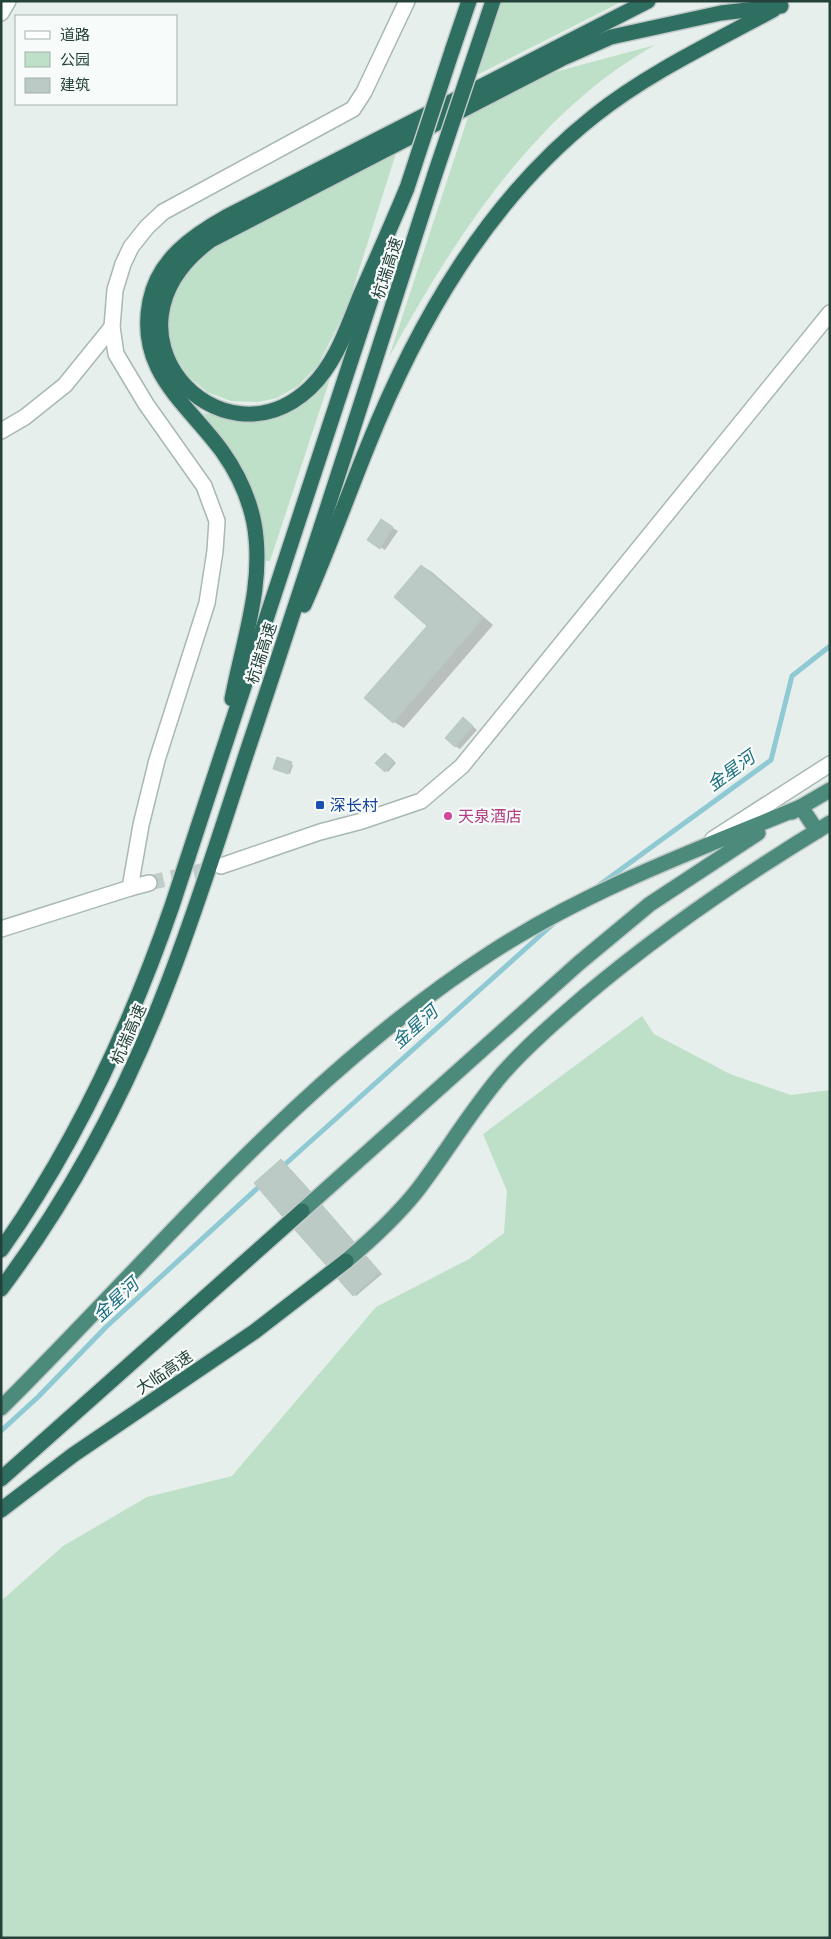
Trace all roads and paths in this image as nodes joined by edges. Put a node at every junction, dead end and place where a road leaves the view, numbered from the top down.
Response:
1 (8, 1) edge
2 (407, 1) edge
3 (468, 1) edge
4 (493, 1) edge
5 (648, 1) edge
6 (786, 4) edge
7 (1, 13) edge
8 (407, 188) junction
9 (830, 313) edge
10 (112, 327) junction
11 (1, 430) edge
12 (268, 687) junction
13 (220, 760) junction
14 (830, 764) edge
15 (830, 790) edge
16 (801, 807) junction
17 (824, 827) edge
18 (695, 851) junction
19 (221, 866) tunnel mouth
20 (149, 883) tunnel mouth
21 (130, 888) junction
22 (1, 929) edge
23 (1, 1250) edge
24 (1, 1289) edge
25 (1, 1408) edge
26 (1, 1480) edge
27 (1, 1510) edge

1 - 7 street
2 - 10 street
3 - 8 highway, 杭瑞高速, bridge
4 - 12 highway, 杭瑞高速, bridge
5 - 13 highway
6 - 8 highway
6 - 12 highway
8 - 13 highway, 杭瑞高速
9 - 19 street
10 - 11 street
10 - 21 street
12 - 24 highway, 杭瑞高速
13 - 23 highway, 杭瑞高速
14 - 18 street
15 - 16 highway
16 - 17 highway
16 - 18 highway
16 - 26 highway, 大临高速
17 - 27 highway, 大临高速
18 - 25 highway
20 - 21 street
21 - 22 street

